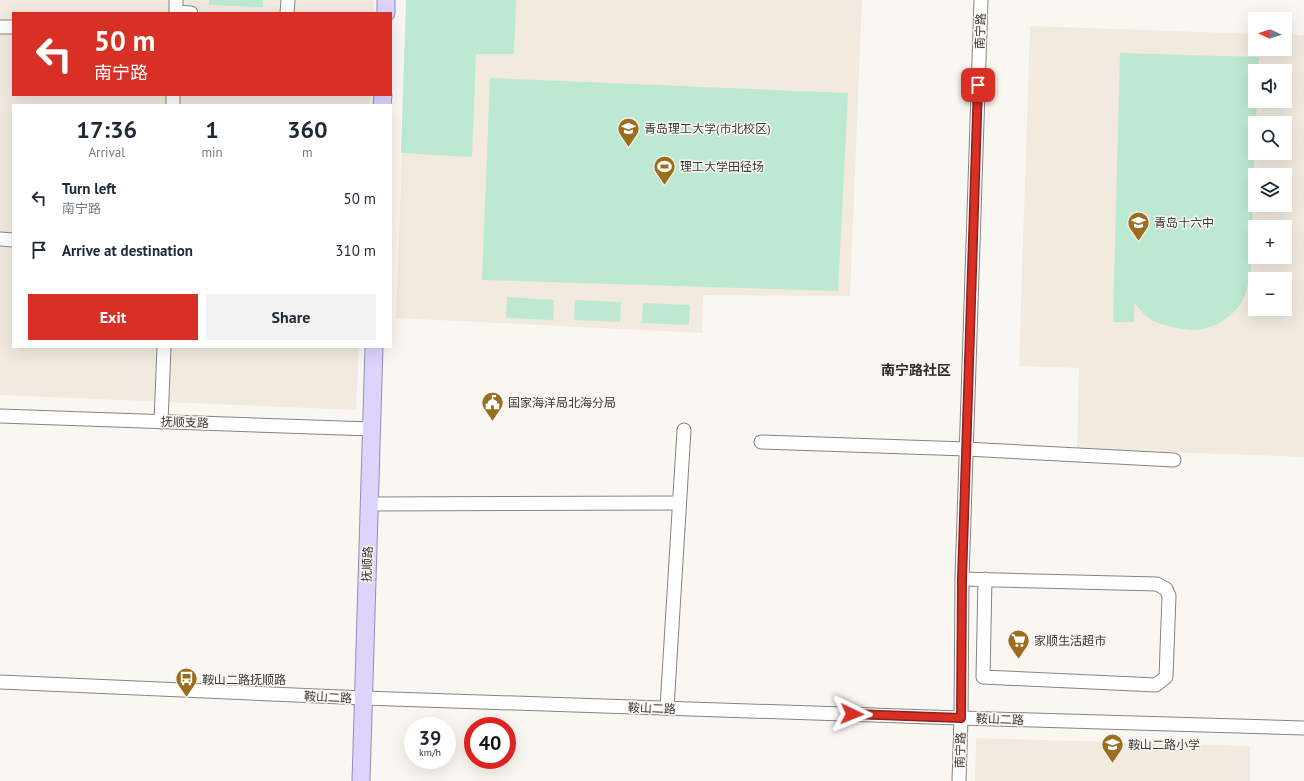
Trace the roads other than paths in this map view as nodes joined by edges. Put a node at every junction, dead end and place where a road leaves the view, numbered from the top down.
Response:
1 (288, 0) edge
2 (386, 0) edge
3 (981, 0) edge
4 (176, 8) edge
5 (188, 12) edge
6 (287, 12) edge
7 (386, 12) edge
8 (0, 27) edge
9 (12, 27) edge
10 (0, 239) edge
11 (12, 240) edge
12 (164, 348) edge
13 (374, 348) edge
14 (0, 416) edge
15 (161, 422) junction
16 (371, 429) junction
17 (684, 430) dead end
18 (761, 442) dead end
19 (966, 449) junction
20 (1174, 460) dead end
21 (369, 504) junction
22 (679, 504) junction
23 (962, 579) junction
24 (985, 579) junction
25 (0, 682) edge
26 (364, 698) junction
27 (667, 708) junction
28 (961, 718) junction
29 (1304, 728) edge
30 (361, 781) edge
31 (959, 781) edge

1 - 6 street
2 - 7 main road
3 - 19 street, 南宁路
4 - 5 street
8 - 9 street
10 - 11 street
12 - 15 street
13 - 16 main road, 抚顺路
14 - 15 street, 抚顺支路
15 - 16 street, 抚顺支路
16 - 21 main road, 抚顺路
17 - 22 street
18 - 19 street
19 - 20 street
19 - 23 street, 南宁路
21 - 22 street
21 - 26 main road, 抚顺路
22 - 27 street
23 - 24 street
23 - 28 street, 南宁路
24 - 24 street
25 - 26 street, 鞍山二路
26 - 27 street, 鞍山二路
26 - 30 main road, 抚顺路
27 - 28 street, 鞍山二路
28 - 29 street, 鞍山二路
28 - 31 street, 南宁路

